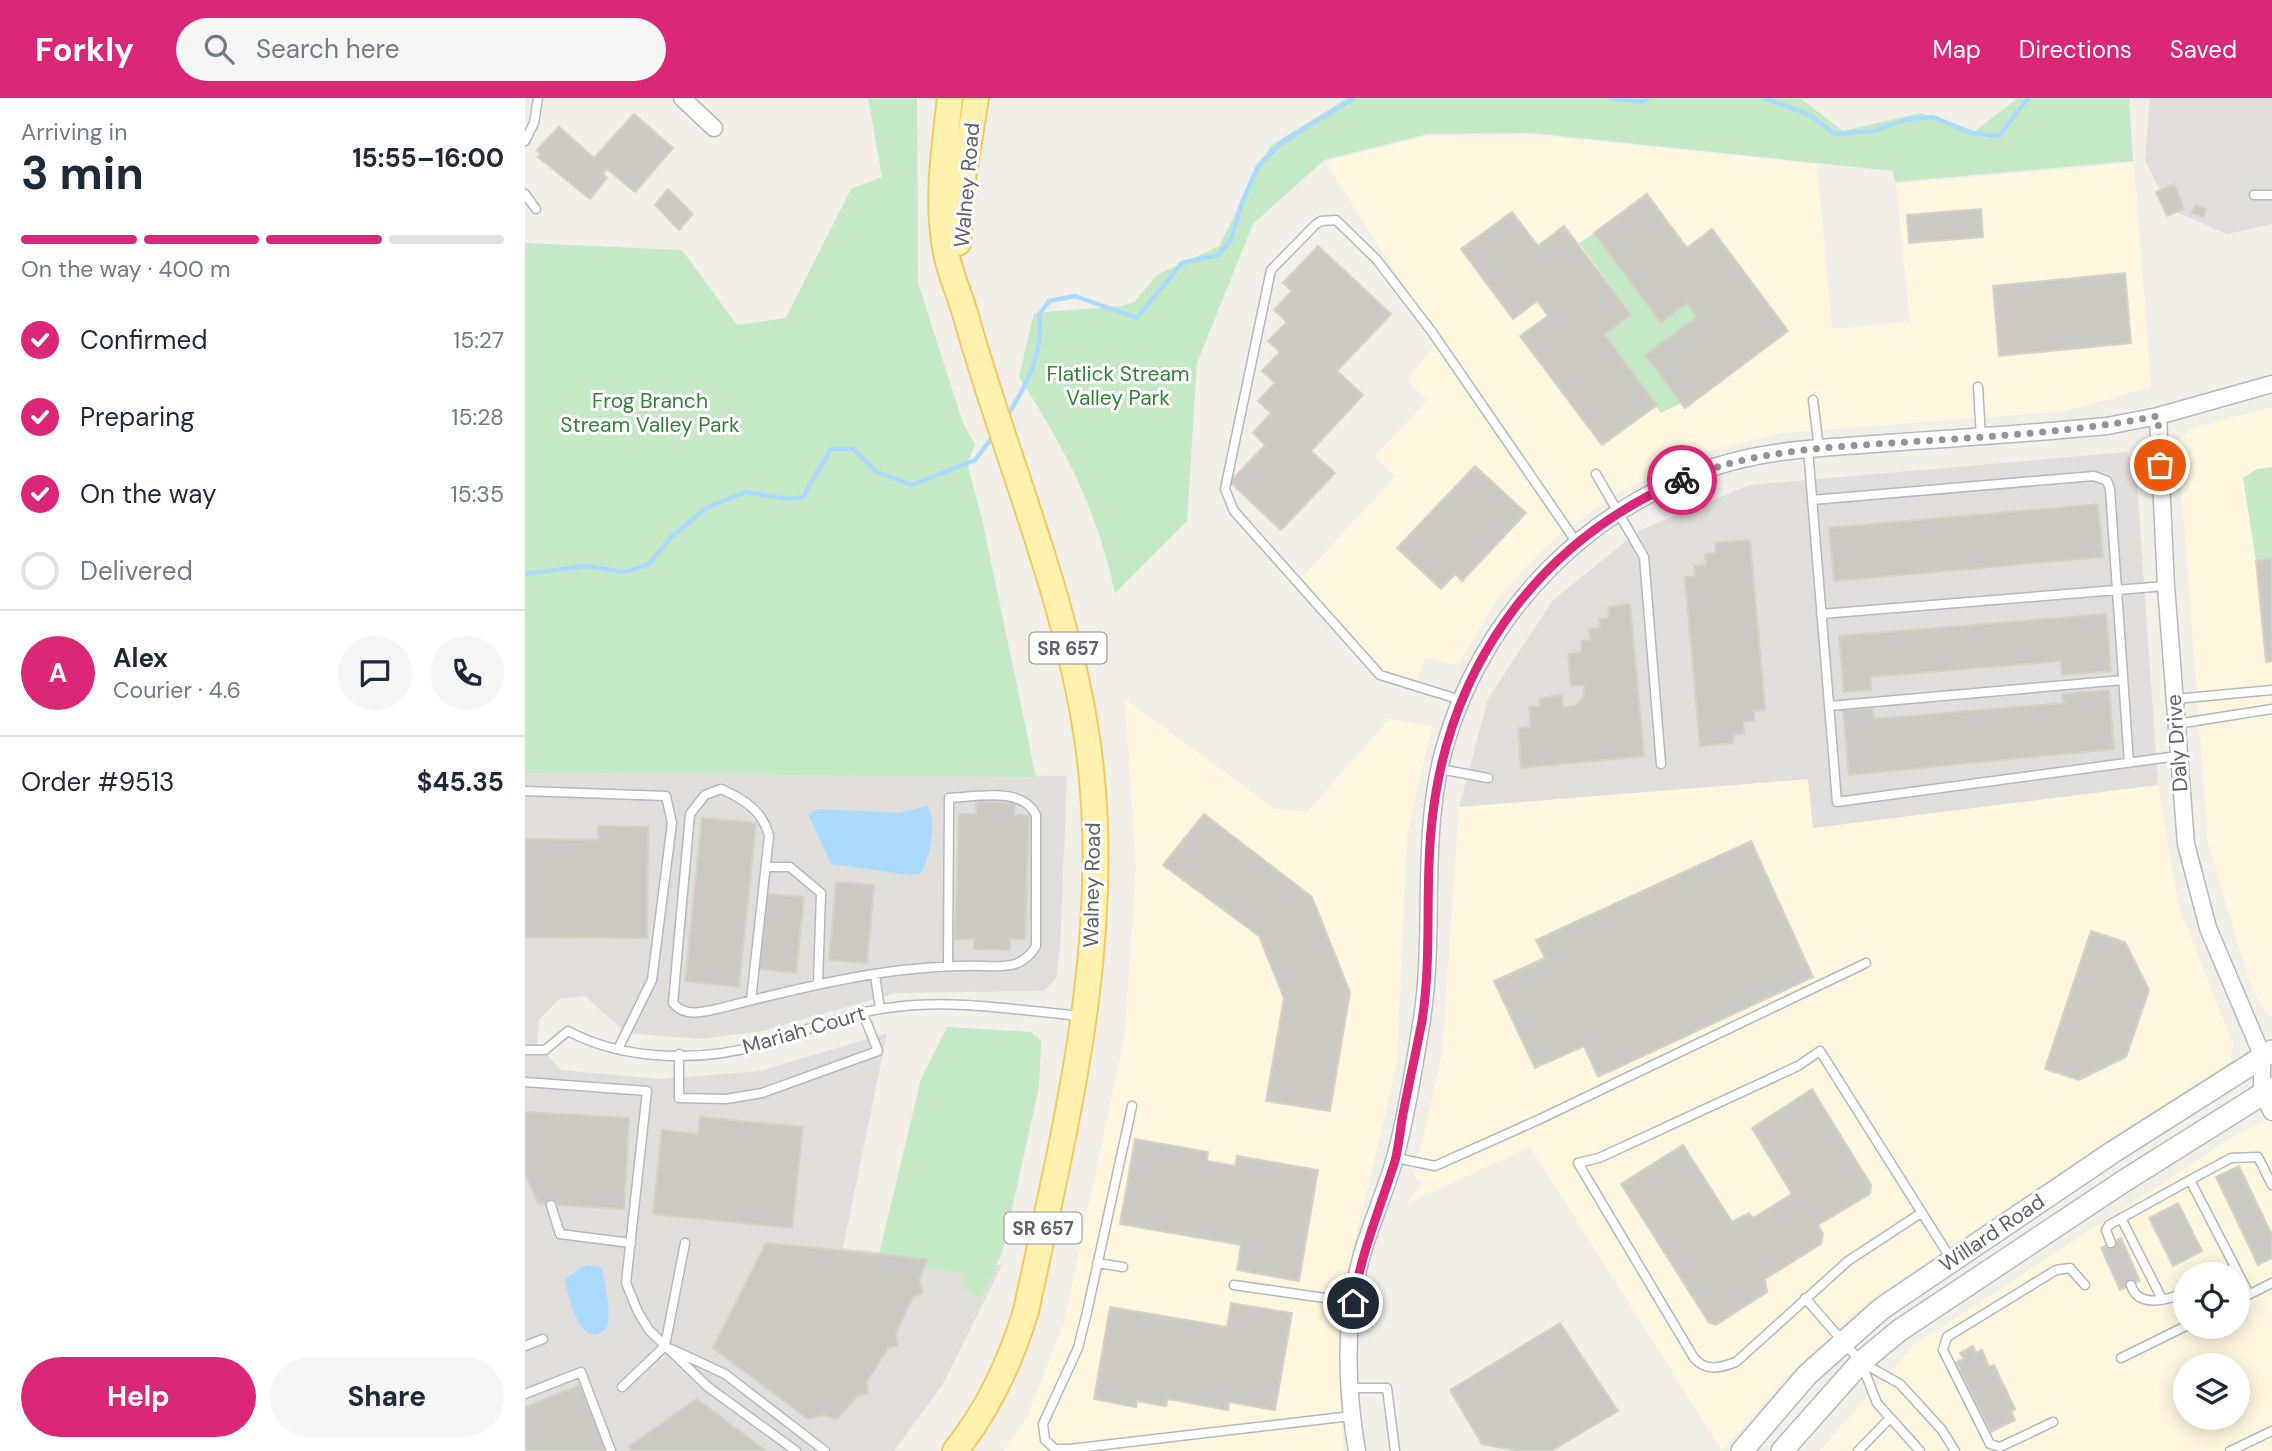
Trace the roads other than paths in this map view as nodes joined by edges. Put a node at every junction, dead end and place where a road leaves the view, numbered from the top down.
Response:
1 (538, 98) edge
2 (683, 98) edge
3 (950, 98) edge
4 (976, 98) edge
5 (714, 128) dead end
6 (525, 141) edge
7 (525, 194) edge
8 (2254, 195) dead end
9 (2272, 195) edge
10 (535, 209) dead end
11 (965, 314) junction
12 (2272, 384) edge
13 (1978, 387) dead end
14 (1813, 400) dead end
15 (2158, 416) junction
16 (1981, 436) junction
17 (1813, 449) junction
18 (1596, 474) dead end
19 (1812, 500) junction
20 (1619, 512) junction
21 (1577, 543) junction
22 (2166, 586) junction
23 (2116, 590) junction
24 (1821, 614) junction
25 (2123, 680) junction
26 (2272, 690) edge
27 (2175, 699) junction
28 (1461, 700) junction
29 (1829, 706) junction
30 (2272, 709) edge
31 (2177, 724) junction
32 (2178, 756) junction
33 (2129, 763) junction
34 (1661, 764) dead end
35 (1440, 769) junction
36 (1488, 778) dead end
37 (525, 791) edge
38 (765, 867) junction
39 (1866, 963) dead end
40 (948, 965) junction
41 (876, 975) junction
42 (818, 983) junction
43 (751, 1000) junction
44 (880, 1009) junction
45 (862, 1011) junction
46 (1085, 1016) junction
47 (618, 1049) junction
48 (525, 1050) edge
49 (679, 1054) junction
50 (2269, 1057) edge
51 (525, 1082) edge
52 (2269, 1098) edge
53 (1132, 1107) dead end
54 (1396, 1158) junction
55 (2190, 1180) junction
56 (2272, 1185) edge
57 (551, 1205) dead end
58 (1921, 1213) junction
59 (2121, 1218) junction
60 (631, 1242) junction
61 (685, 1243) dead end
62 (2111, 1243) dead end
63 (1951, 1259) junction
64 (2232, 1262) edge
65 (1097, 1263) junction
66 (1123, 1267) dead end
67 (2272, 1283) edge
68 (1234, 1285) dead end
69 (2085, 1285) dead end
70 (2131, 1286) dead end
71 (2250, 1294) edge
72 (2173, 1296) edge
73 (1805, 1297) junction
74 (2162, 1299) junction
75 (1353, 1303) junction
76 (2173, 1332) edge
77 (543, 1339) dead end
78 (1843, 1340) junction
79 (525, 1346) edge
80 (666, 1346) junction
81 (2121, 1358) dead end
82 (1861, 1362) junction
83 (622, 1387) dead end
84 (1350, 1388) junction
85 (525, 1394) edge
86 (1352, 1416) junction
87 (1890, 1418) junction
88 (2053, 1422) dead end
89 (2272, 1431) edge
90 (611, 1451) edge
91 (796, 1451) edge
92 (825, 1451) edge
93 (955, 1451) edge
94 (1357, 1451) edge
95 (1395, 1451) edge
96 (1742, 1451) edge
97 (1782, 1451) edge
98 (1858, 1451) edge
99 (1920, 1451) edge
100 (1955, 1451) edge
101 (2230, 1451) edge

1 - 6 lane
2 - 5 street
3 - 11 main road, Walney Road / SR 657
4 - 11 main road, Walney Road / SR 657
7 - 10 lane
8 - 9 lane
11 - 46 main road, Walney Road / SR 657
12 - 15 street
13 - 16 lane
14 - 17 lane
15 - 16 street
15 - 22 street, Daly Drive
16 - 17 street
17 - 19 lane
17 - 20 street
18 - 20 lane
19 - 23 lane
19 - 24 lane
20 - 21 street
20 - 34 lane
21 - 28 street
21 - 28 lane
22 - 23 lane
22 - 27 street, Daly Drive
23 - 24 lane
23 - 25 lane
24 - 29 lane
25 - 29 lane
25 - 33 lane
26 - 27 lane
27 - 31 street, Daly Drive
28 - 35 street
29 - 33 lane
30 - 31 lane
31 - 32 street, Daly Drive
32 - 33 lane
32 - 50 street, Daly Drive
35 - 36 lane
35 - 54 street
37 - 47 lane
38 - 42 lane
38 - 43 lane
38 - 43 lane
39 - 54 lane
40 - 40 lane
40 - 41 lane
41 - 42 lane
41 - 44 lane
42 - 43 lane
44 - 45 lane, Mariah Court
44 - 46 lane, Mariah Court
45 - 49 lane, Mariah Court
45 - 49 lane
46 - 93 main road, Walney Road / SR 657
47 - 48 lane, Mariah Court
47 - 49 lane, Mariah Court
50 - 52 street, Daly Drive
50 - 63 main road, Willard Road
51 - 60 lane
52 - 82 main road, Willard Road
53 - 65 lane
54 - 75 street
55 - 56 lane
55 - 59 lane
55 - 64 lane
57 - 60 lane
58 - 63 lane
58 - 73 lane
58 - 73 lane
59 - 62 lane
59 - 74 lane
60 - 80 lane
61 - 80 lane
63 - 78 main road, Willard Road
65 - 66 lane
65 - 86 lane
67 - 71 lane
68 - 75 lane
69 - 88 lane
70 - 74 lane
72 - 74 lane
73 - 78 lane
75 - 84 street
76 - 81 lane
77 - 79 lane
78 - 82 lane
78 - 96 main road, Willard Road
80 - 83 lane
80 - 91 lane
80 - 92 lane
82 - 87 lane
82 - 97 main road, Willard Road
82 - 100 lane
84 - 86 street
84 - 95 lane
85 - 90 lane
86 - 94 street
87 - 98 lane
87 - 99 lane
89 - 101 lane

